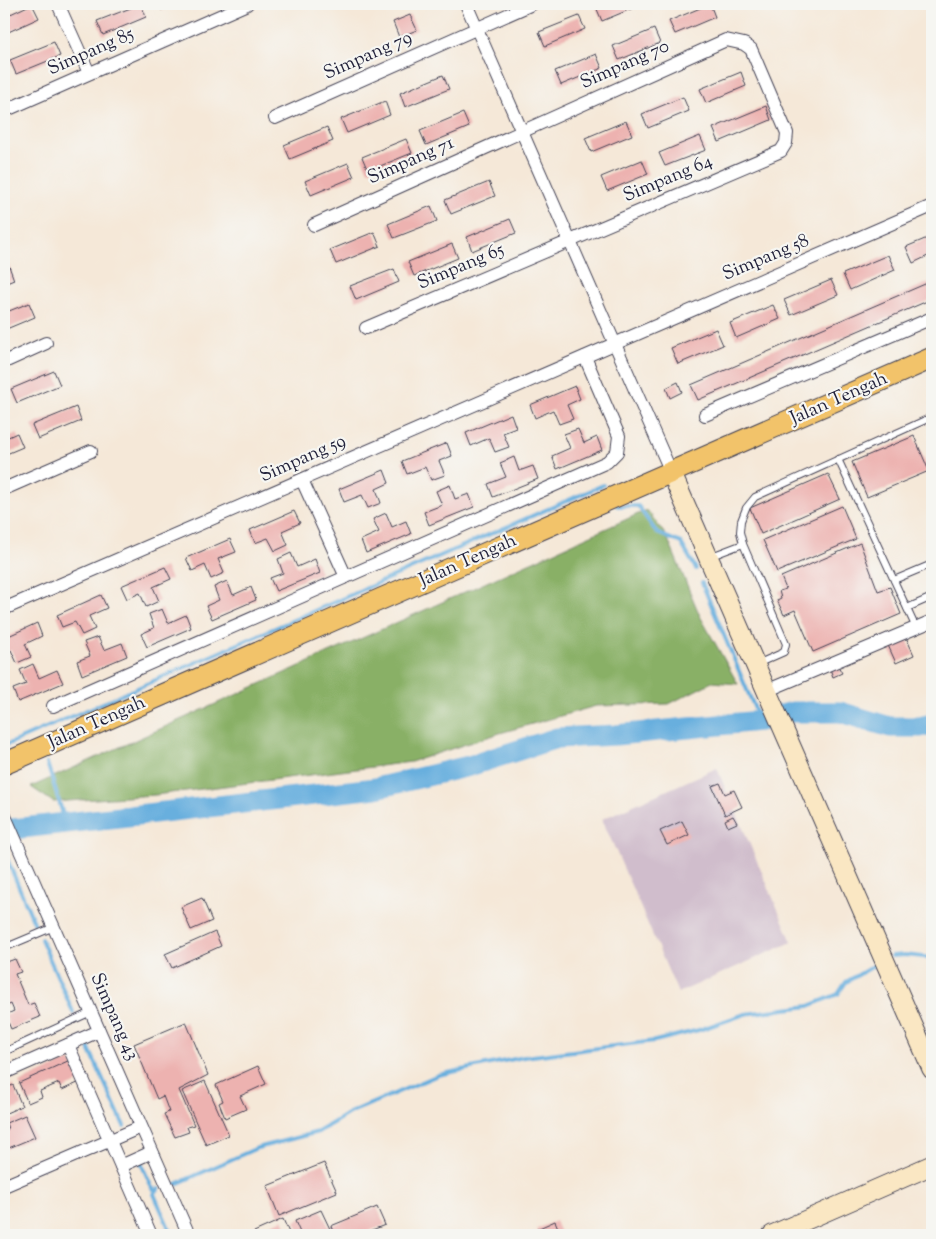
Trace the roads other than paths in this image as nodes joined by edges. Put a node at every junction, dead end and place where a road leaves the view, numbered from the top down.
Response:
1 (58, 4) edge
2 (247, 4) edge
3 (466, 4) edge
4 (532, 4) edge
5 (477, 28) junction
6 (89, 74) junction
7 (4, 111) edge
8 (275, 118) dead end
9 (522, 132) junction
10 (781, 151) joint
11 (932, 206) edge
12 (314, 225) dead end
13 (570, 241) junction
14 (932, 318) edge
15 (366, 328) dead end
16 (46, 343) dead end
17 (615, 344) junction
18 (585, 357) junction
19 (932, 358) edge
20 (4, 362) edge
21 (705, 416) dead end
22 (932, 417) edge
23 (91, 450) dead end
24 (838, 459) junction
25 (671, 472) junction
26 (302, 480) junction
27 (4, 489) edge
28 (743, 544) junction
29 (708, 558) junction
30 (932, 564) edge
31 (346, 577) junction
32 (894, 580) junction
33 (932, 597) edge
34 (6, 608) dead end
35 (907, 608) junction
36 (932, 622) edge
37 (916, 628) junction
38 (754, 665) junction
39 (769, 698) junction
40 (53, 706) dead end
41 (4, 764) edge
42 (6, 819) edge
43 (54, 927) junction
44 (4, 948) edge
45 (91, 1012) junction
46 (99, 1031) junction
47 (68, 1045) junction
48 (4, 1052) edge
49 (932, 1068) edge
50 (4, 1073) edge
51 (141, 1127) junction
52 (110, 1141) junction
53 (152, 1152) junction
54 (932, 1165) edge
55 (121, 1166) junction
56 (4, 1186) edge
57 (151, 1235) edge
58 (189, 1235) edge
59 (772, 1235) edge

1 - 6 street
2 - 6 street, Simpang 85
3 - 5 street
4 - 5 street, Simpang 79
5 - 8 street, Simpang 79
5 - 9 street
6 - 7 street, Simpang 85
9 - 10 street, Simpang 70
9 - 12 street, Simpang 71
9 - 13 street
10 - 13 street, Simpang 64
11 - 17 street, Simpang 58
13 - 15 street, Simpang 65
13 - 17 street
14 - 21 street
16 - 20 street
17 - 18 street, Simpang 59
17 - 25 street
18 - 26 street, Simpang 59
18 - 31 street
19 - 25 main road, Jalan Tengah
22 - 24 lane
23 - 27 street
24 - 28 lane
24 - 32 lane
25 - 29 street
25 - 41 main road, Jalan Tengah
26 - 31 street
26 - 34 street, Simpang 59
28 - 29 lane
28 - 38 lane
29 - 38 street
30 - 32 lane
31 - 40 street
32 - 35 lane
33 - 35 lane
35 - 37 lane
36 - 37 street
37 - 39 street
38 - 39 street
39 - 49 street
42 - 43 street, Simpang 43
43 - 44 lane
43 - 45 street, Simpang 43
45 - 46 street, Simpang 43
45 - 48 lane
46 - 47 street
46 - 51 street, Simpang 43
47 - 50 street
47 - 52 street
51 - 52 street
51 - 53 street, Simpang 43
52 - 55 street
52 - 56 street
53 - 55 street
53 - 58 street, Simpang 43
54 - 59 street
55 - 57 street

